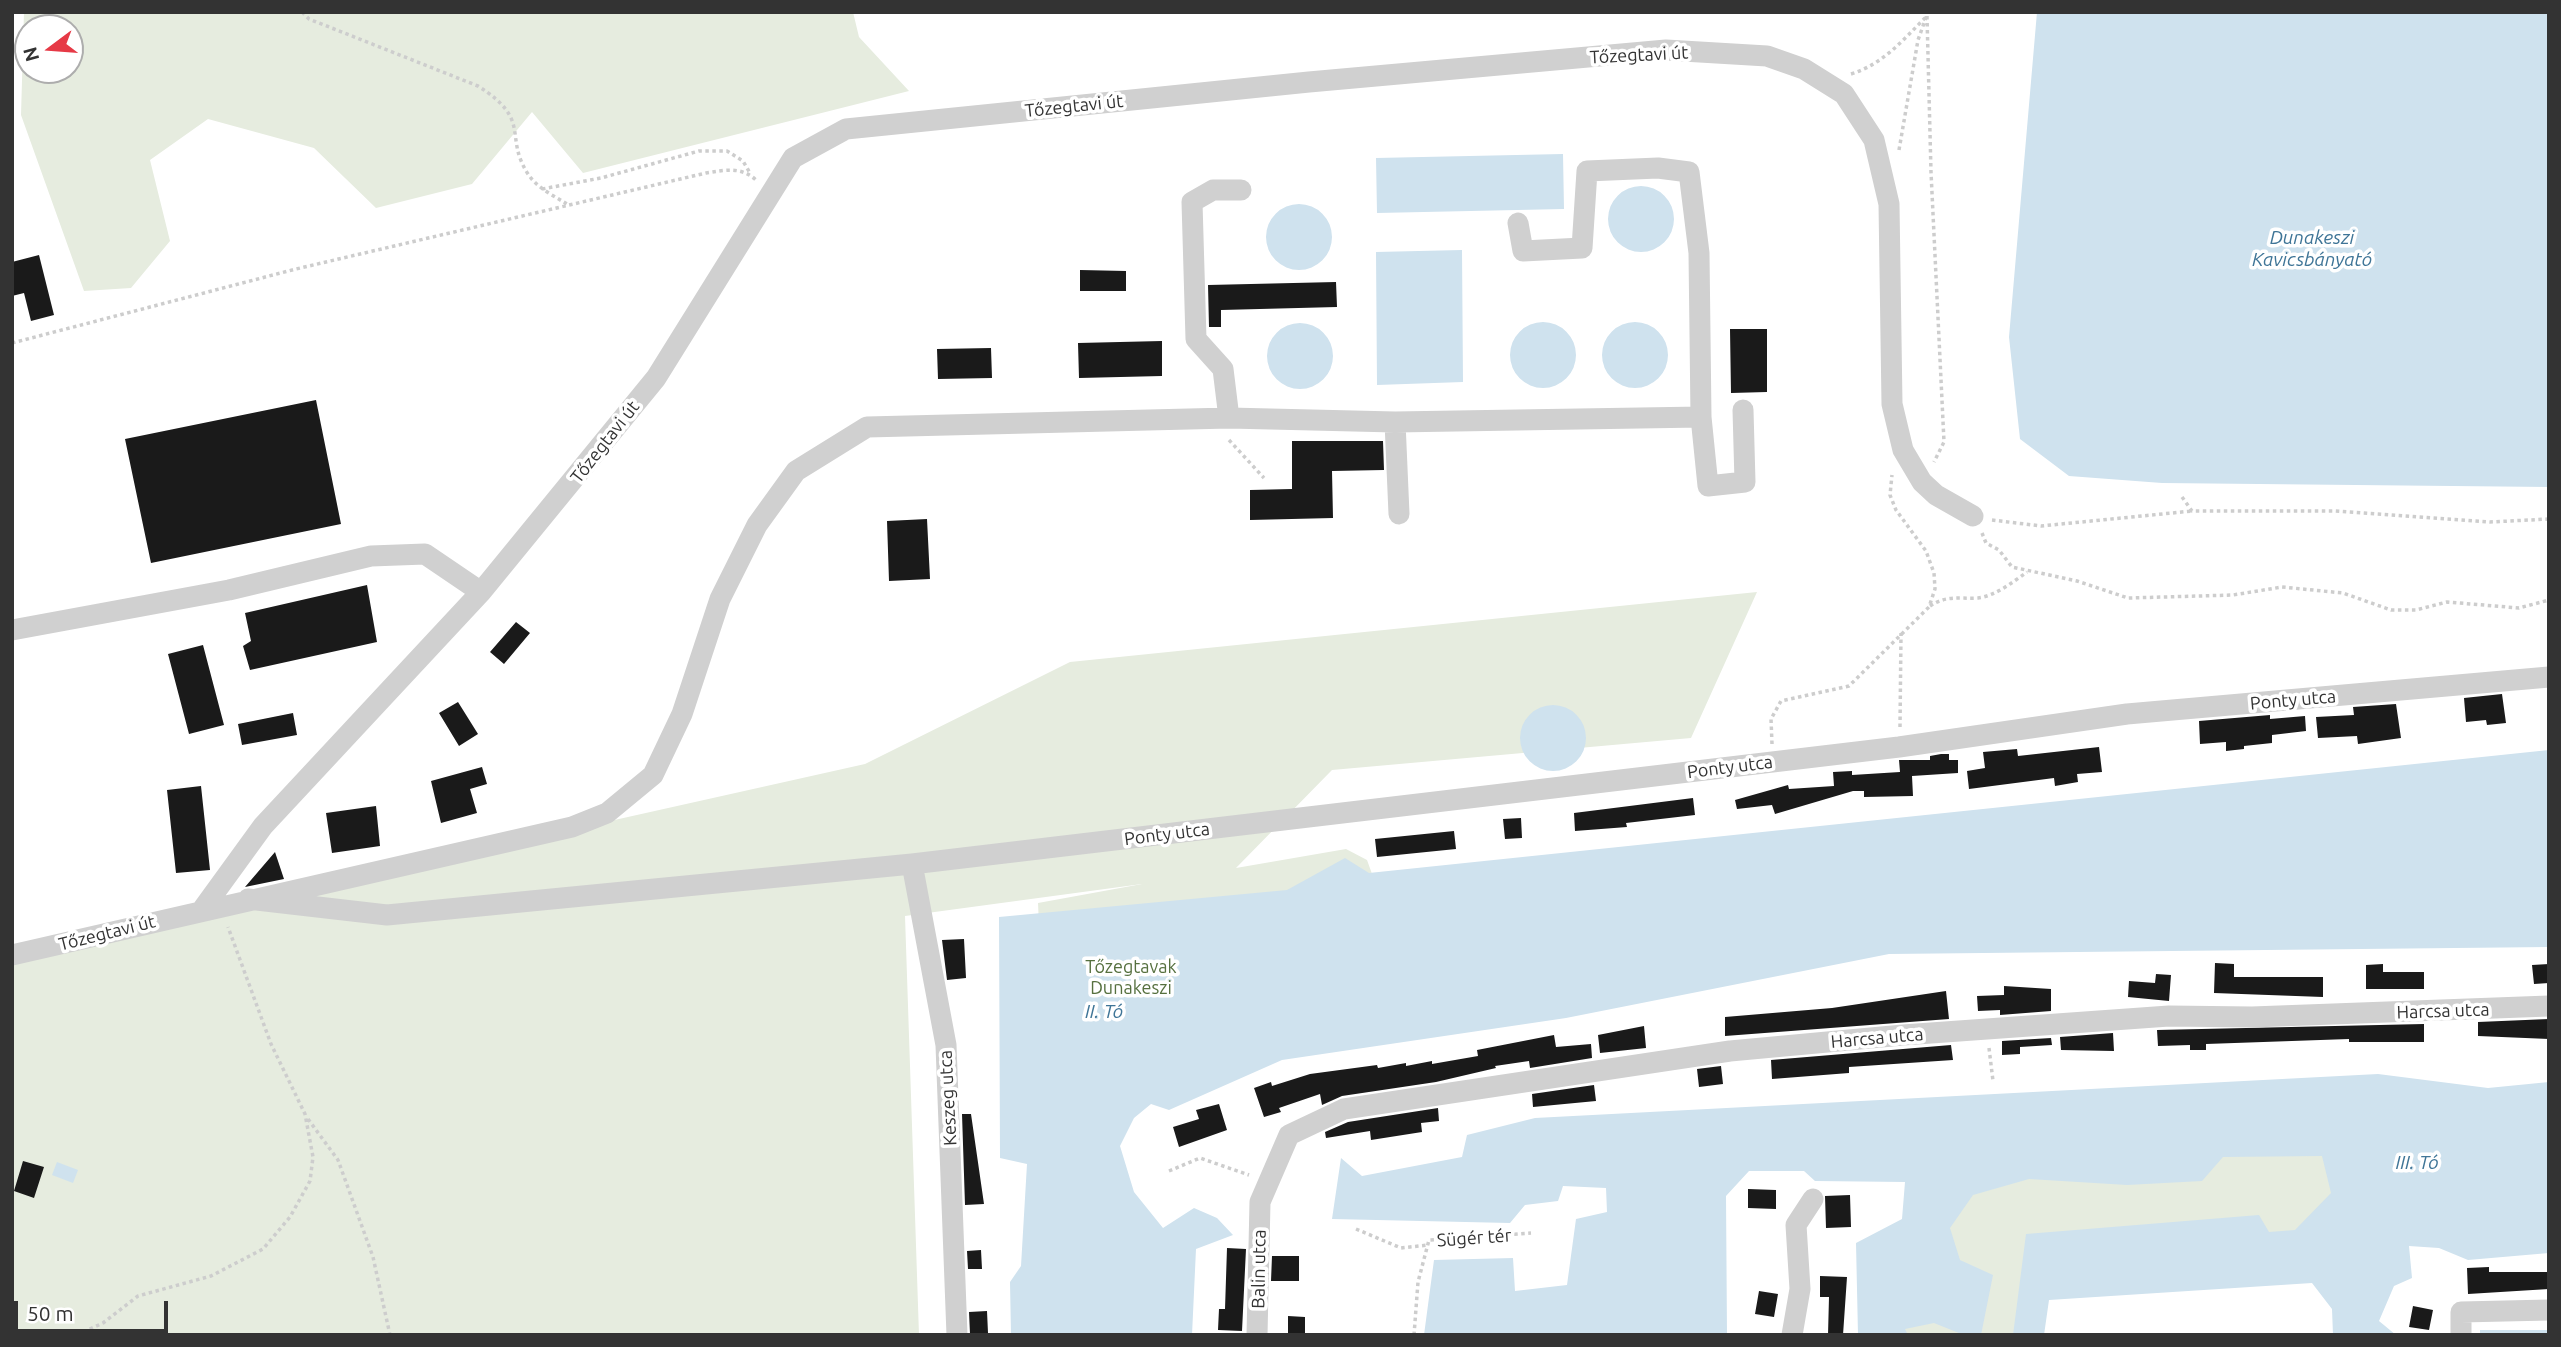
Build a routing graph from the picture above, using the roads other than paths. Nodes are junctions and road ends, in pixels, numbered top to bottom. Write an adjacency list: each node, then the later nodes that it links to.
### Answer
1 (1241, 190): 5 (street)
2 (1518, 223): 4 (street)
3 (1742, 410): 4 (street)
4 (1701, 417): 6 (street, Tőzegtavi út)
5 (1220, 419): 6 (street, Tőzegtavi út); 13 (street, Tőzegtavi út)
6 (1395, 422): 7 (street)
7 (1399, 514)
8 (1973, 516): 9 (street, Tőzegtavi út)
9 (481, 592): 10 (street); 14 (street, Tőzegtavi út)
10 (12, 630)
11 (2549, 677): 12 (street, Ponty utca)
12 (912, 864): 13 (street, Ponty utca); 20 (street, Keszeg utca)
13 (248, 899): 14 (street, Tőzegtavi út)
14 (212, 907): 15 (street, Tőzegtavi út)
15 (12, 956)
16 (2549, 1006): 18 (street, Harcsa utca)
17 (1813, 1199): 22 (street)
18 (1260, 1202): 21 (street, Balin utca)
19 (2549, 1310): 23 (street)
20 (957, 1335)
21 (1257, 1335)
22 (1792, 1335)
23 (2461, 1335)

